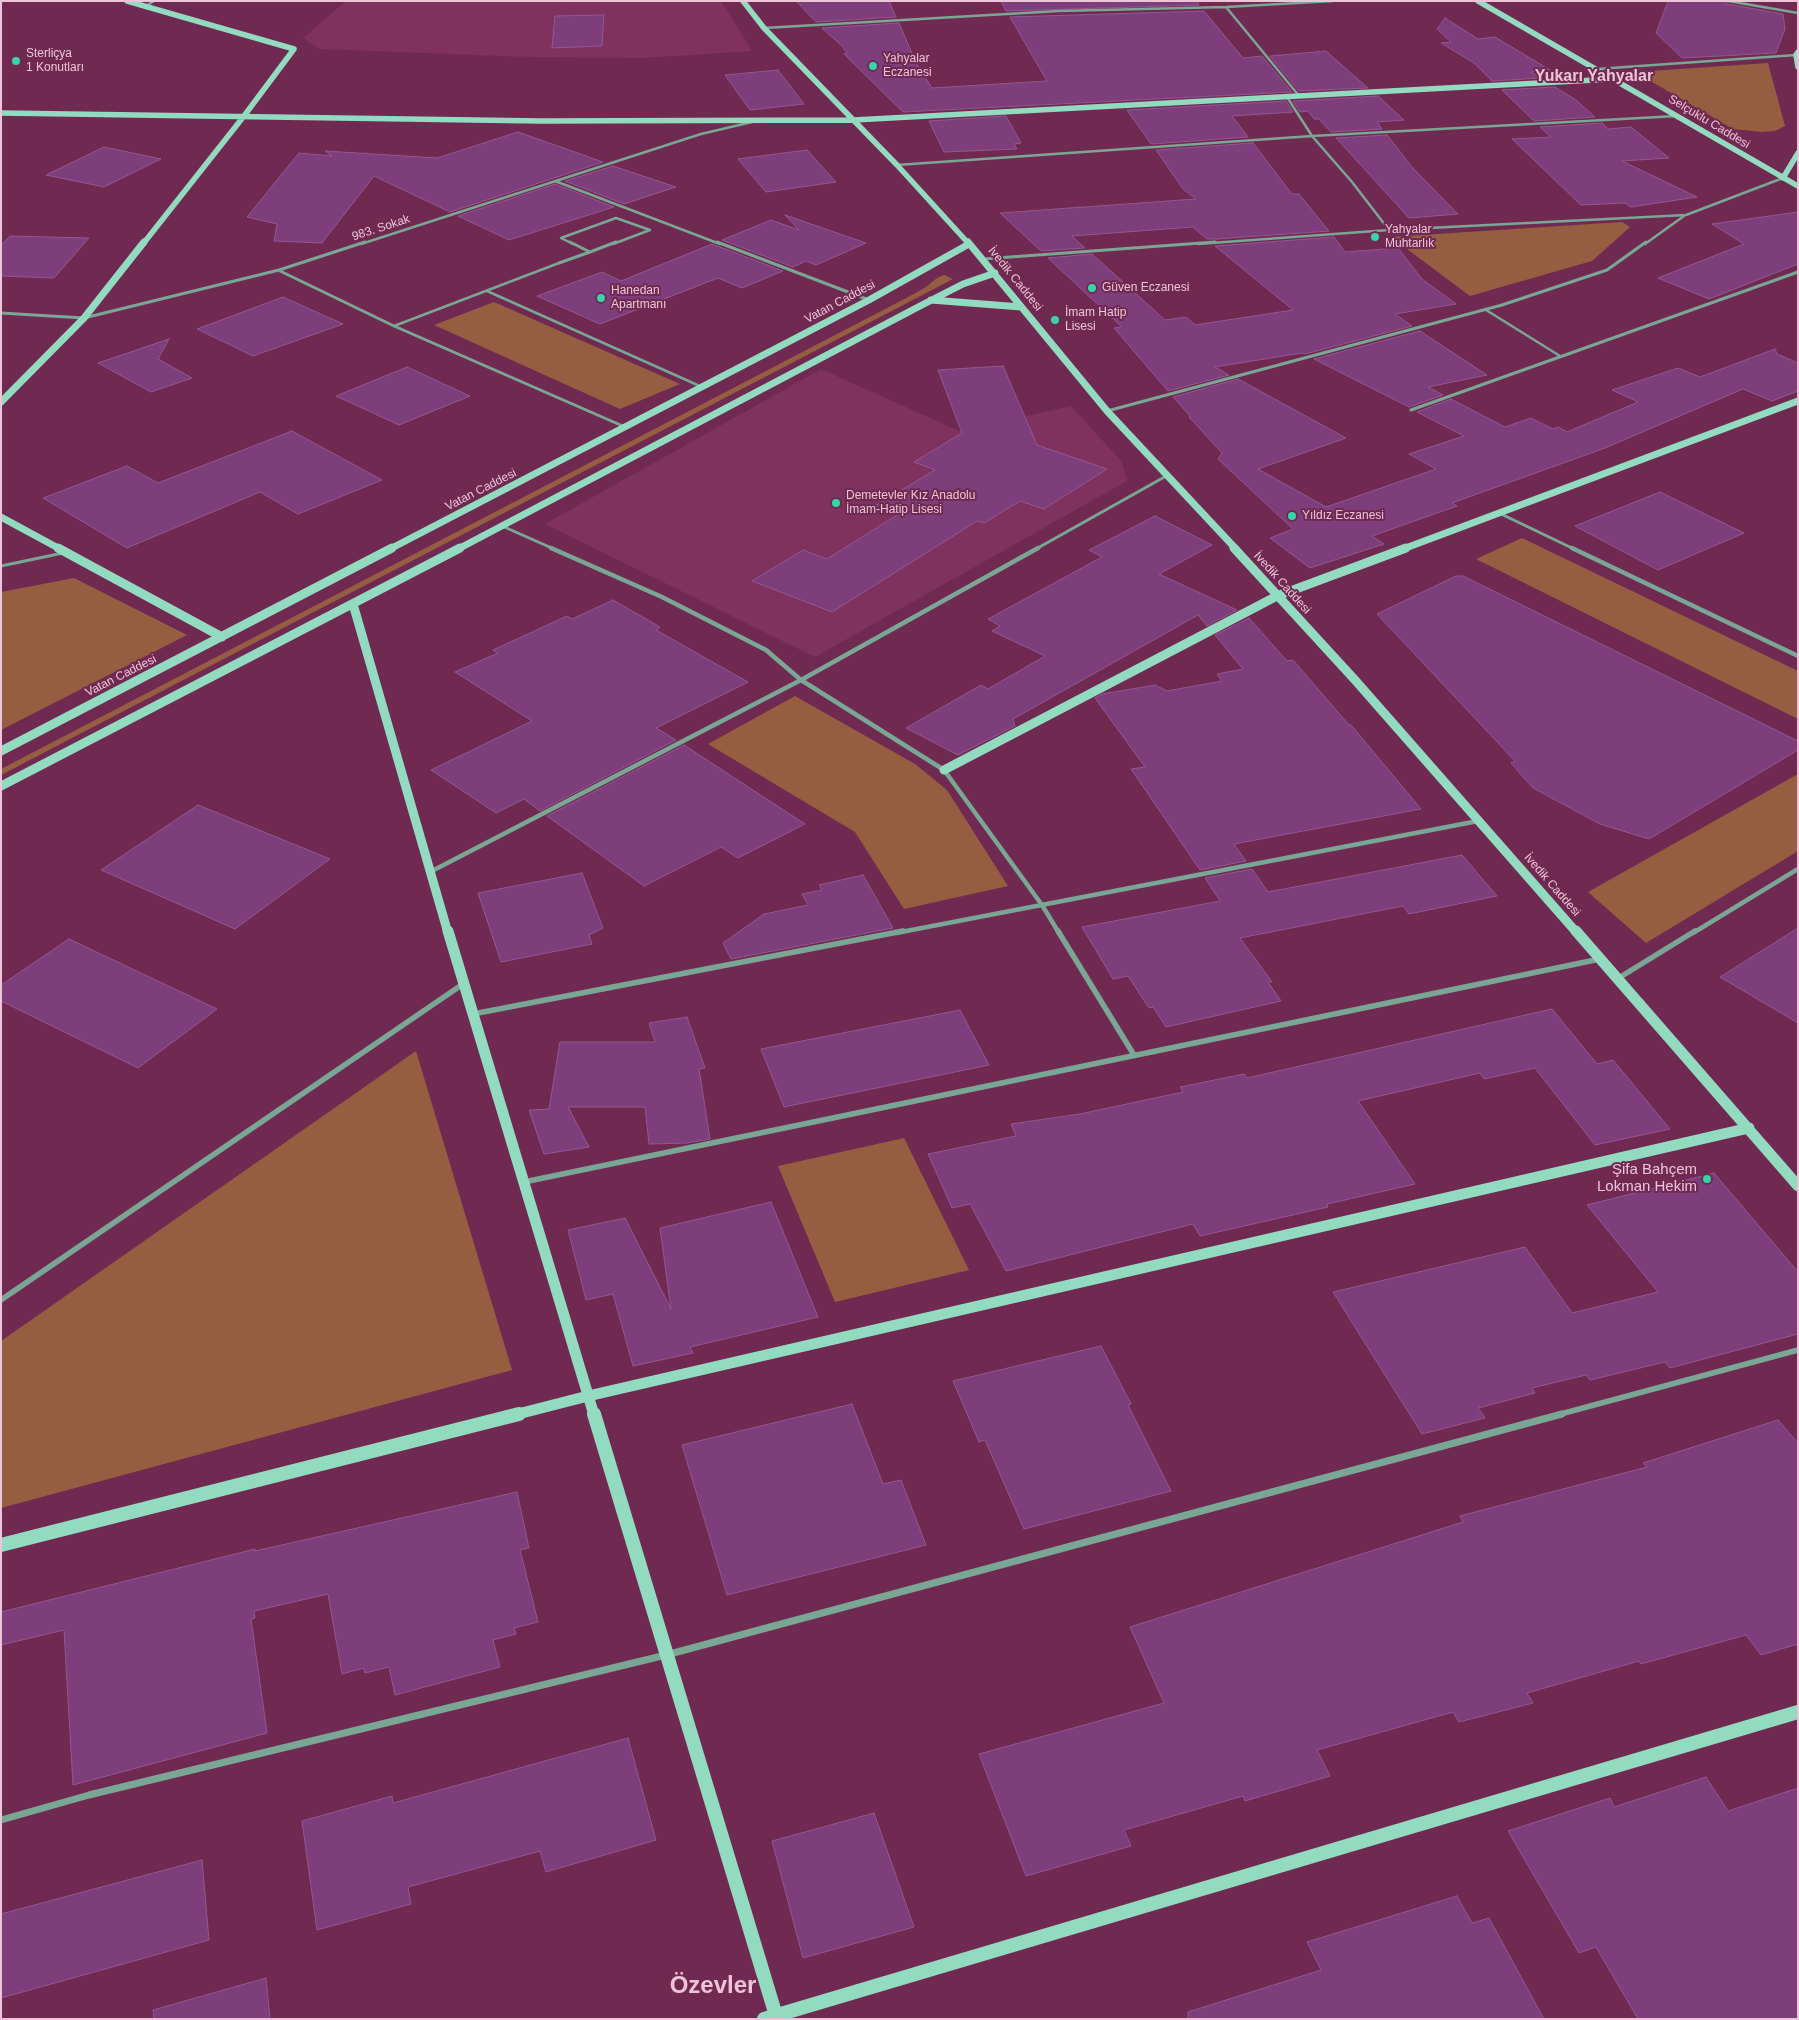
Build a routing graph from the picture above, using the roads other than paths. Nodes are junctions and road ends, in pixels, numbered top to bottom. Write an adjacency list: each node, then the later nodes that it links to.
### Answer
1 (127, 1): 9 (street)
2 (154, 1): 9 (street)
3 (743, 1): 12 (street, İvedik Caddesi)
4 (1264, 1): 8 (street)
5 (1333, 1): 8 (street)
6 (1478, 1): 15 (street, Selçuklu Caddesi)
7 (1728, 1): 11 (street)
8 (1267, 5): 10 (street)
9 (146, 6): 20 (street)
10 (1226, 7): 12 (street); 17 (street)
11 (1798, 13)
12 (764, 28): 23 (street, İvedik Caddesi)
13 (1797, 53): 14 (street); 15 (street)
14 (1798, 67)
15 (1596, 70): 16 (street, Selçuklu Caddesi)
16 (1613, 79): 17 (street); 21 (street, Selçuklu Caddesi)
17 (1300, 96): 18 (street)
18 (1287, 97): 23 (street); 24 (street)
19 (1, 113): 20 (street)
20 (244, 116): 22 (street); 45 (street)
21 (1678, 116): 24 (street); 27 (street, Selçuklu Caddesi)
22 (760, 120): 23 (street); 28 (street, 983. Sokak)
23 (854, 120): 26 (street, İvedik Caddesi)
24 (1312, 136): 26 (street); 31 (street)
25 (1798, 153): 27 (street)
26 (897, 165): 32 (street, İvedik Caddesi)
27 (1783, 178): 29 (street, Selçuklu Caddesi); 30 (street)
28 (555, 181): 36 (street, 983. Sokak); 40 (street)
29 (1798, 186)
30 (1686, 215): 31 (street); 43 (street)
31 (1389, 230): 34 (street)
32 (969, 244): 34 (street, İvedik Caddesi); 40 (street, Vatan Caddesi)
33 (590, 252): 33 (street); 35 (street)
34 (983, 258): 38 (street, İvedik Caddesi)
35 (559, 263): 39 (lane)
36 (280, 270): 45 (street, 983. Sokak); 46 (street)
37 (1798, 272): 47 (street)
38 (995, 273): 41 (street); 42 (street, İvedik Caddesi)
39 (487, 292): 46 (lane); 48 (lane)
40 (869, 300): 48 (street, Vatan Caddesi)
41 (930, 300): 42 (street); 57 (street)
42 (1021, 307): 52 (street, İvedik Caddesi)
43 (1486, 310): 47 (lane); 52 (street)
44 (1, 313): 45 (street, 983. Sokak)
45 (84, 318): 49 (street)
46 (394, 326): 53 (street)
47 (1560, 356): 51 (street)
48 (703, 387): 53 (street, Vatan Caddesi)
49 (2, 401)
50 (1798, 401): 55 (street)
51 (1411, 410)
52 (1107, 411): 54 (street, İvedik Caddesi)
53 (625, 427): 62 (street, Vatan Caddesi)
54 (1168, 475): 60 (street, İvedik Caddesi); 64 (street)
55 (1499, 513): 60 (street); 63 (street)
56 (1, 516): 58 (street)
57 (502, 526): 61 (street); 64 (street)
58 (66, 552): 59 (lane); 62 (street)
59 (1, 566)
60 (1277, 596): 66 (street); 68 (street, İvedik Caddesi)
61 (353, 604): 67 (street); 70 (street)
62 (222, 637): 65 (street, Vatan Caddesi)
63 (1798, 656)
64 (801, 680): 66 (street); 70 (street)
65 (1, 751)
66 (944, 770): 71 (street)
67 (1, 786)
68 (1478, 821): 71 (street); 72 (street, İvedik Caddesi)
69 (1798, 869): 73 (street)
70 (430, 872): 74 (street)
71 (1042, 905): 75 (street); 76 (street)
72 (1600, 959): 73 (street, İvedik Caddesi); 76 (street)
73 (1617, 979): 77 (street, İvedik Caddesi)
74 (464, 983): 75 (street); 80 (street)
75 (473, 1014): 78 (street)
76 (1134, 1055): 78 (street)
77 (1749, 1128): 79 (street, İvedik Caddesi); 82 (street)
78 (524, 1182): 82 (street)
79 (1798, 1186)
80 (1, 1300)
81 (1798, 1350): 84 (street)
82 (588, 1396): 83 (street); 84 (street)
83 (1, 1545)
84 (666, 1655): 86 (street); 87 (street)
85 (1798, 1712): 87 (street)
86 (1, 1820)
87 (772, 2018)

